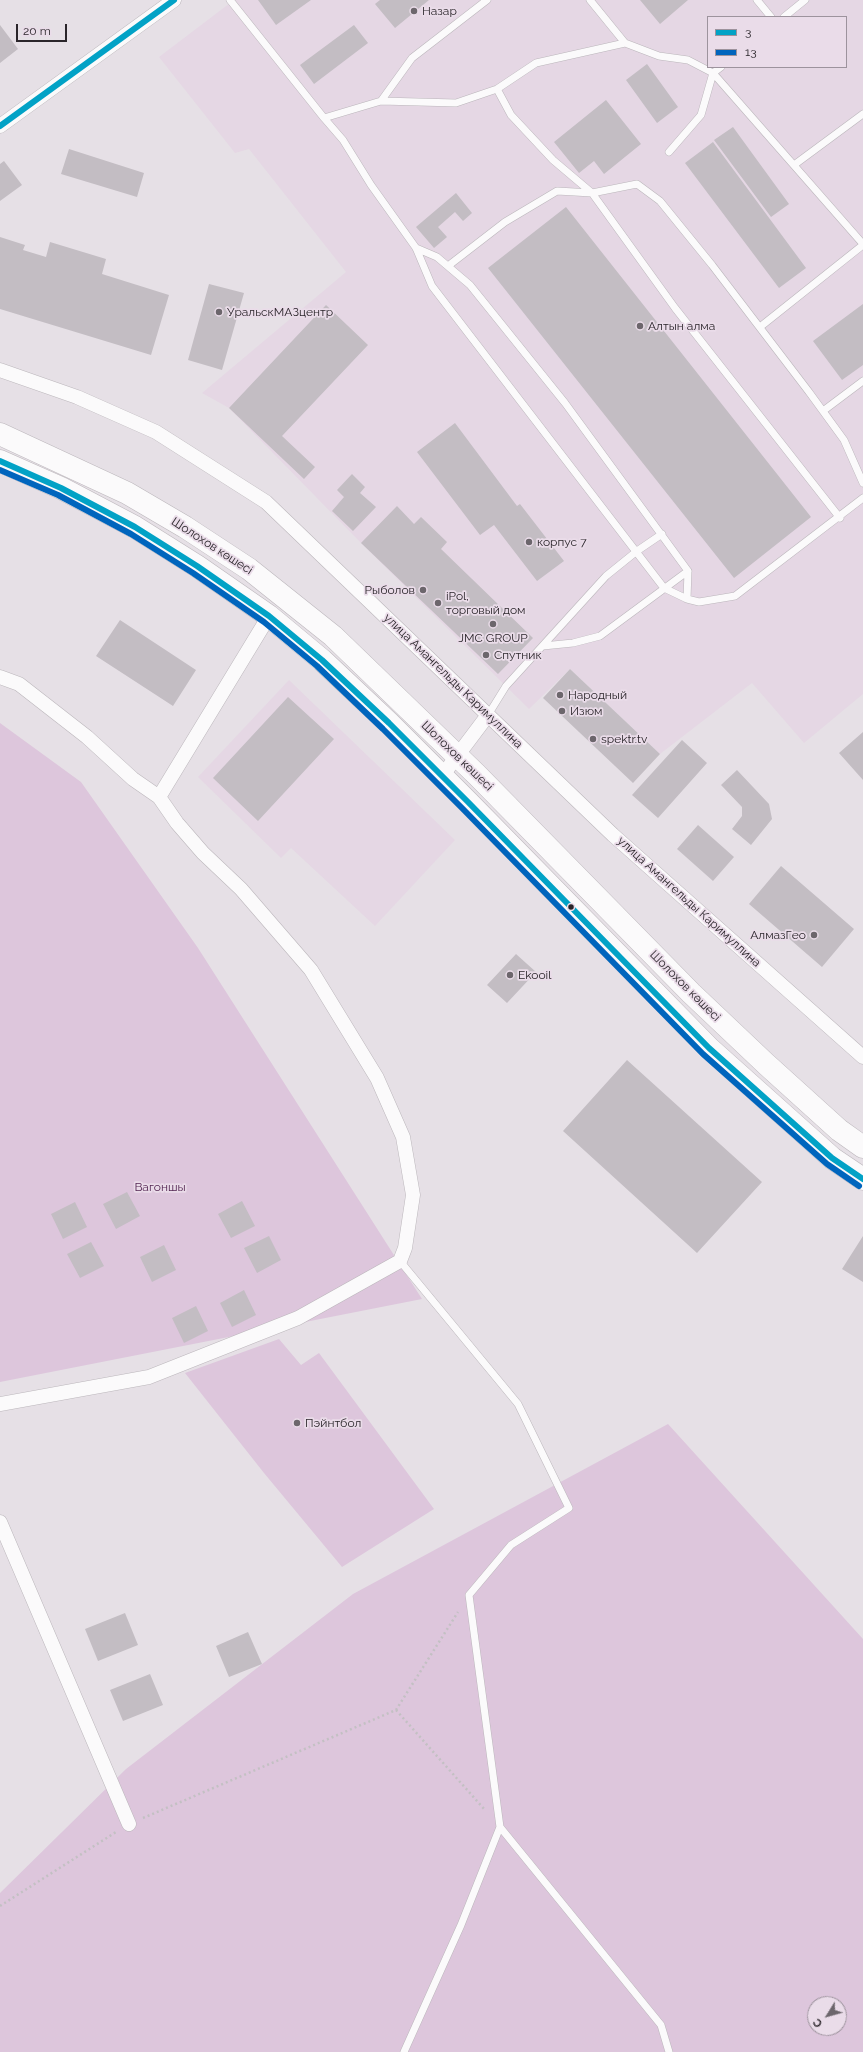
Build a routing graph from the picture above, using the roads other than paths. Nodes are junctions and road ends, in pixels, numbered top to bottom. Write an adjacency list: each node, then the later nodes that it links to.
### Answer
1 (174, 0): 16 (street)
2 (230, 0): 15 (lane)
3 (487, 0): 13 (lane)
4 (590, 0): 9 (lane)
5 (757, 0): 7 (lane)
6 (805, 0): 8 (lane)
7 (770, 16)
8 (785, 16)
9 (625, 43): 11 (lane); 12 (lane)
10 (720, 68): 11 (lane)
11 (713, 73): 17 (lane); 18 (lane)
12 (497, 89): 13 (lane); 19 (lane)
13 (381, 101): 15 (lane)
14 (863, 114): 18 (lane)
15 (324, 118): 21 (lane)
16 (0, 126)
17 (669, 152)
18 (794, 165): 20 (lane)
19 (592, 193): 22 (lane); 23 (lane); 31 (lane)
20 (863, 244): 23 (lane)
21 (416, 248): 22 (lane); 33 (lane)
22 (448, 266): 32 (lane)
23 (760, 327): 26 (lane)
24 (0, 370): 40 (street, улица Амангельды Каримуллина)
25 (863, 381): 26 (lane)
26 (823, 411): 29 (lane)
27 (0, 434): 41 (highway, Шолохов көшесі)
28 (0, 461): 37 (highway, Шолохов көшесі)
29 (863, 483)
30 (863, 498): 31 (lane)
31 (840, 518): 36 (lane)
32 (662, 534): 33 (lane); 34 (lane)
33 (637, 551): 35 (lane); 38 (lane)
34 (688, 571): 35 (lane); 36 (lane)
35 (664, 588): 36 (lane); 38 (lane)
36 (687, 599)
37 (269, 616): 42 (highway, Шолохов көшесі); 43 (street)
38 (543, 646): 40 (lane)
39 (0, 677): 43 (street)
40 (488, 715): 41 (street); 44 (street, улица Амангельды Каримуллина)
41 (457, 755): 42 (street); 45 (highway, Шолохов көшесі)
42 (442, 776): 46 (highway, Шолохов көшесі)
43 (159, 797): 47 (street)
44 (863, 1057)
45 (863, 1147)
46 (863, 1179)
47 (400, 1261): 48 (street); 51 (lane)
48 (0, 1404)
49 (0, 1522): 50 (street)
50 (129, 1824)
51 (500, 1827): 52 (lane); 53 (lane)
52 (404, 2052)
53 (669, 2052)

